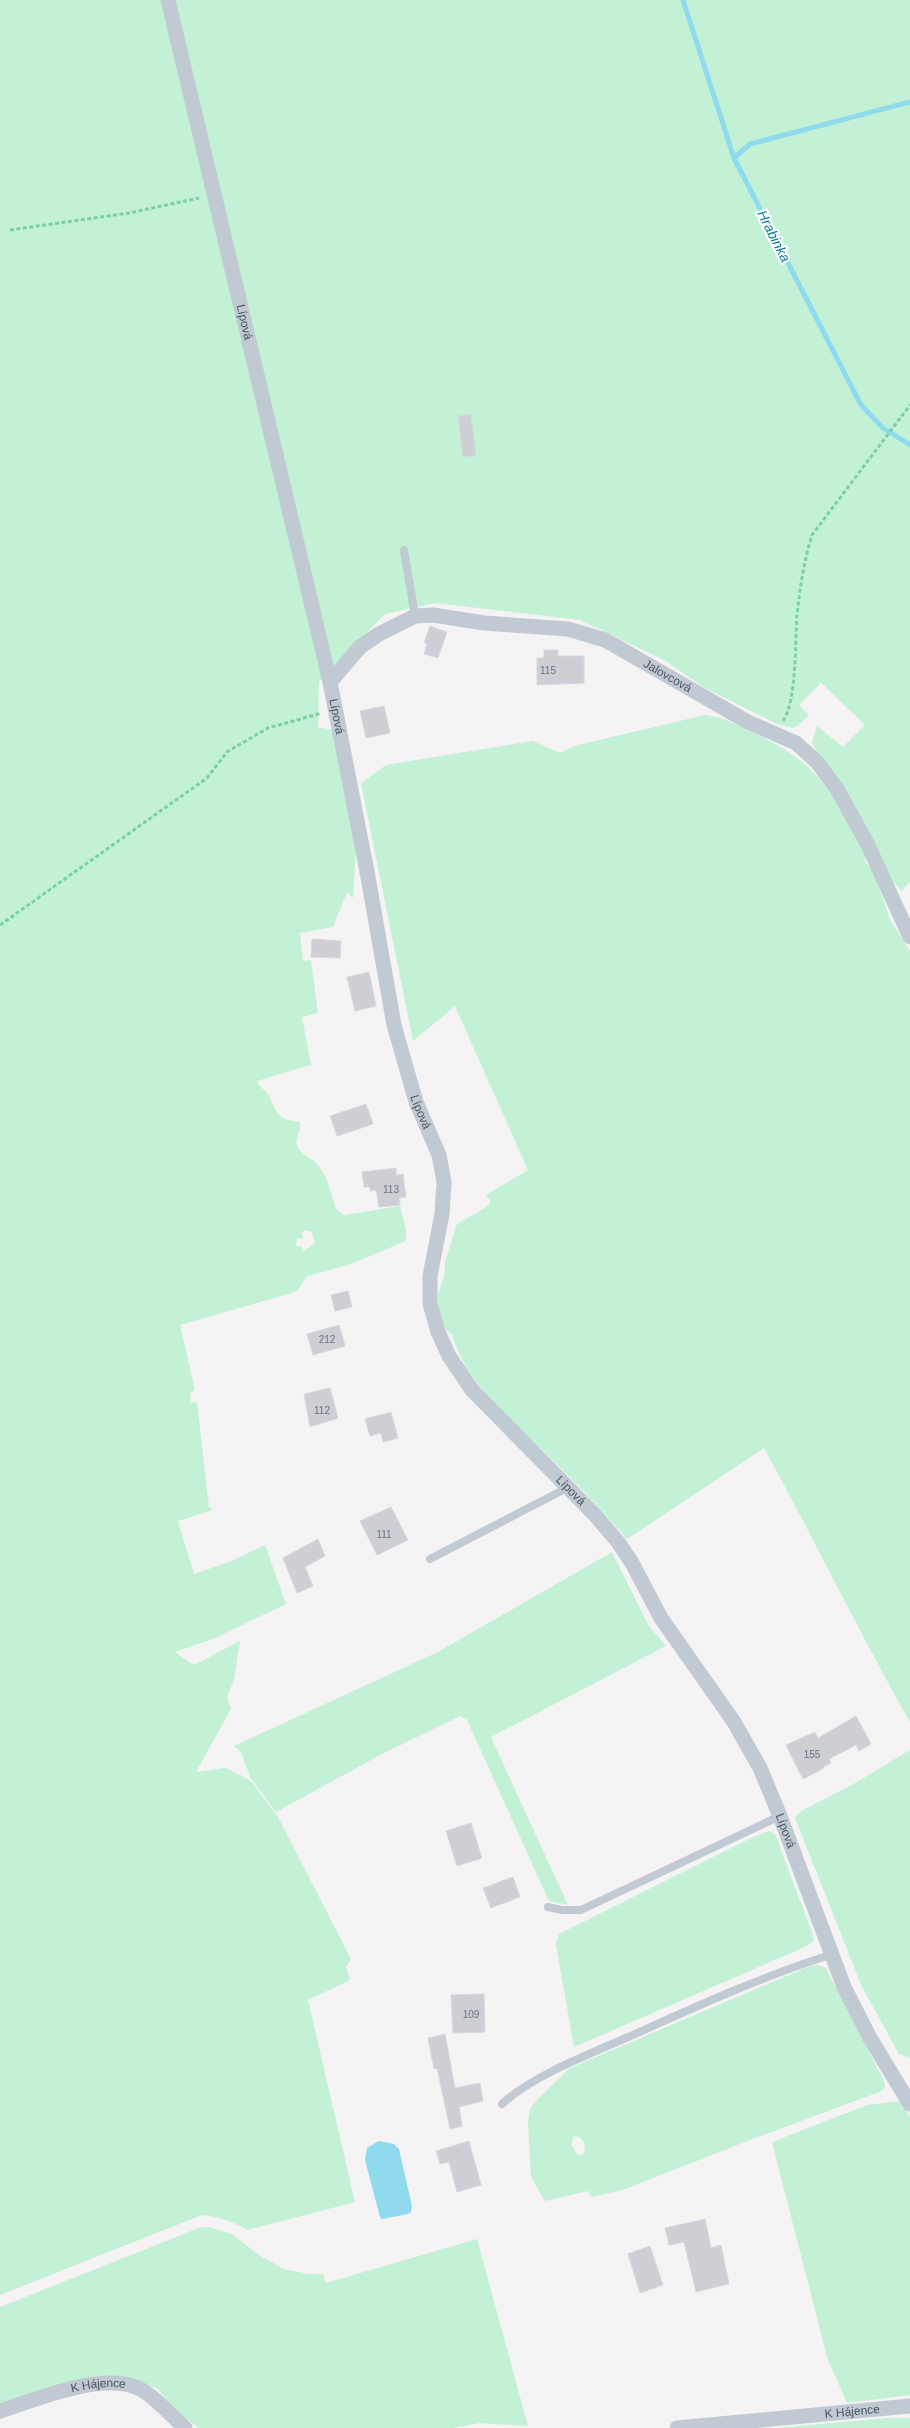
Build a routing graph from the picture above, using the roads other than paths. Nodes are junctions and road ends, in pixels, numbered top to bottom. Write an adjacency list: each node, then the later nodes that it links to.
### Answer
1 (168, 0): 4 (street, Lípová)
2 (404, 550): 3 (lane)
3 (415, 616): 4 (street, Jalovcová); 5 (street, Jalovcová)
4 (330, 682): 6 (street, Lípová)
5 (910, 937)
6 (567, 1488): 7 (lane); 8 (street, Lípová)
7 (430, 1559)
8 (780, 1816): 9 (lane); 10 (street, Lípová)
9 (548, 1907)
10 (830, 1955): 11 (lane); 12 (street, Lípová)
11 (502, 2104)
12 (910, 2104)
13 (910, 2406): 15 (street, K Hájence)
14 (0, 2411): 16 (street, K Hájence)
15 (694, 2427): 17 (street, K Hájence)
16 (185, 2428)
17 (677, 2428)

